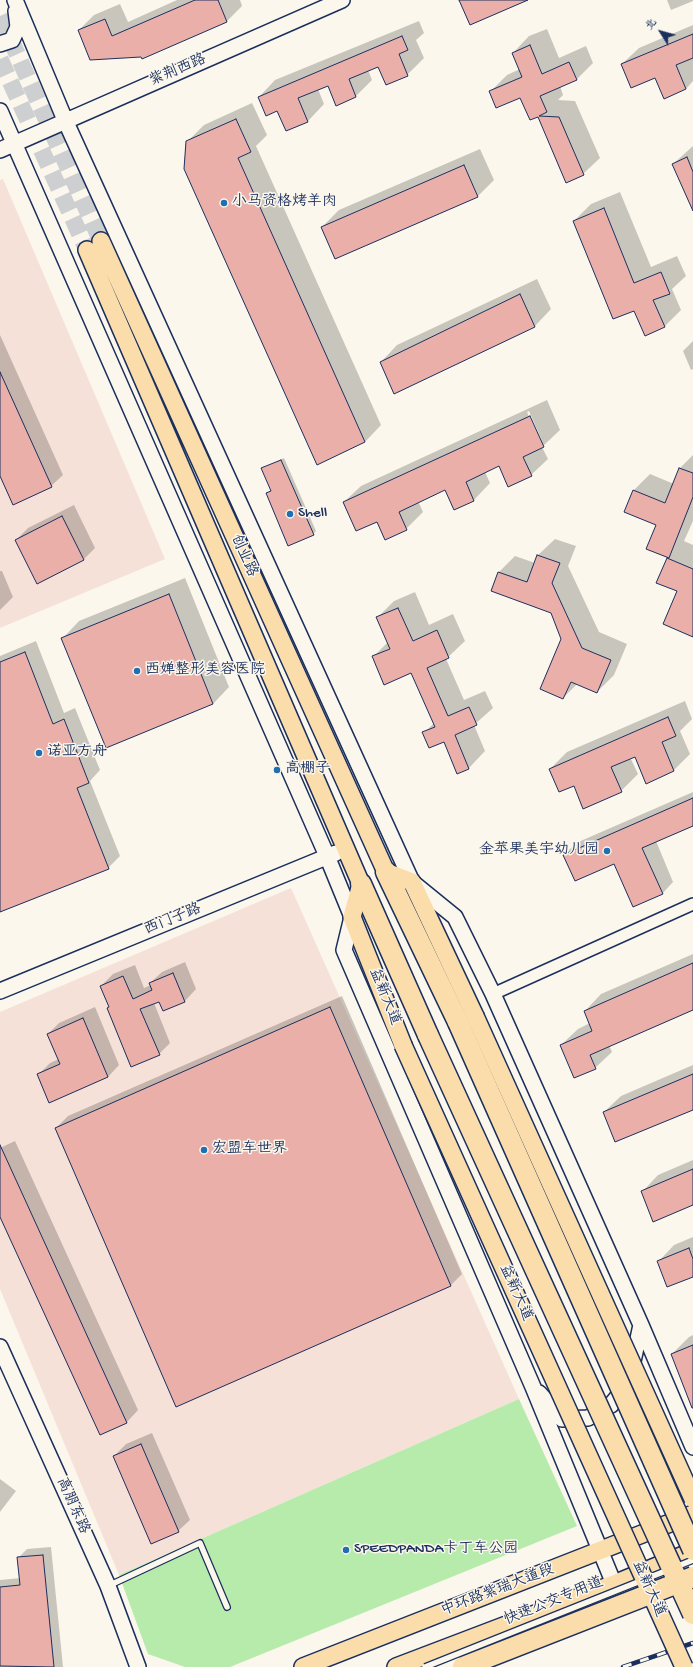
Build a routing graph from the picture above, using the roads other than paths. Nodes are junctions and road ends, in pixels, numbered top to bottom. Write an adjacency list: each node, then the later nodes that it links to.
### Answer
1 (15, 0): 3 (street); 5 (street)
2 (342, 0): 5 (street, 紫荆西路)
3 (0, 44)
4 (0, 111): 6 (street)
5 (65, 120): 6 (street, 紫荆西路); 13 (street)
6 (14, 144): 7 (street, 紫荆西路); 11 (street)
7 (0, 150)
8 (101, 240): 12 (main road, 创业路)
9 (87, 250): 10 (main road, 创业路)
10 (346, 850): 11 (street, 西门子路); 14 (main road, 创业路)
11 (327, 856): 16 (street); 17 (street, 西门子路)
12 (386, 872): 13 (main road); 19 (highway)
13 (412, 882): 18 (street); 19 (main road)
14 (361, 884): 16 (main road); 33 (highway, bridge)
15 (693, 904): 18 (street)
16 (352, 917): 22 (street); 39 (main road, 益新大道, bridge)
17 (0, 991)
18 (493, 994): 20 (street)
19 (466, 1019): 24 (main road, bridge); 26 (highway, bridge)
20 (641, 1325): 22 (street); 23 (street)
21 (0, 1347): 31 (street, 高朋东路)
22 (533, 1387): 27 (street)
23 (693, 1447)
24 (693, 1499)
25 (693, 1514): 27 (main road, 中环路紫瑞大道段)
26 (693, 1550): 30 (main road)
27 (601, 1551): 30 (street); 35 (main road, 中环路紫瑞大道段)
28 (693, 1560): 37 (lane, 快速公交专用道, bridge)
29 (693, 1577): 38 (highway, bridge)
30 (614, 1584): 36 (main road)
31 (108, 1586): 32 (lane); 34 (street, 高朋东路)
32 (227, 1607)
33 (693, 1614)
34 (138, 1667)
35 (303, 1667)
36 (396, 1667)
37 (425, 1667)
38 (463, 1667)
39 (684, 1667)

